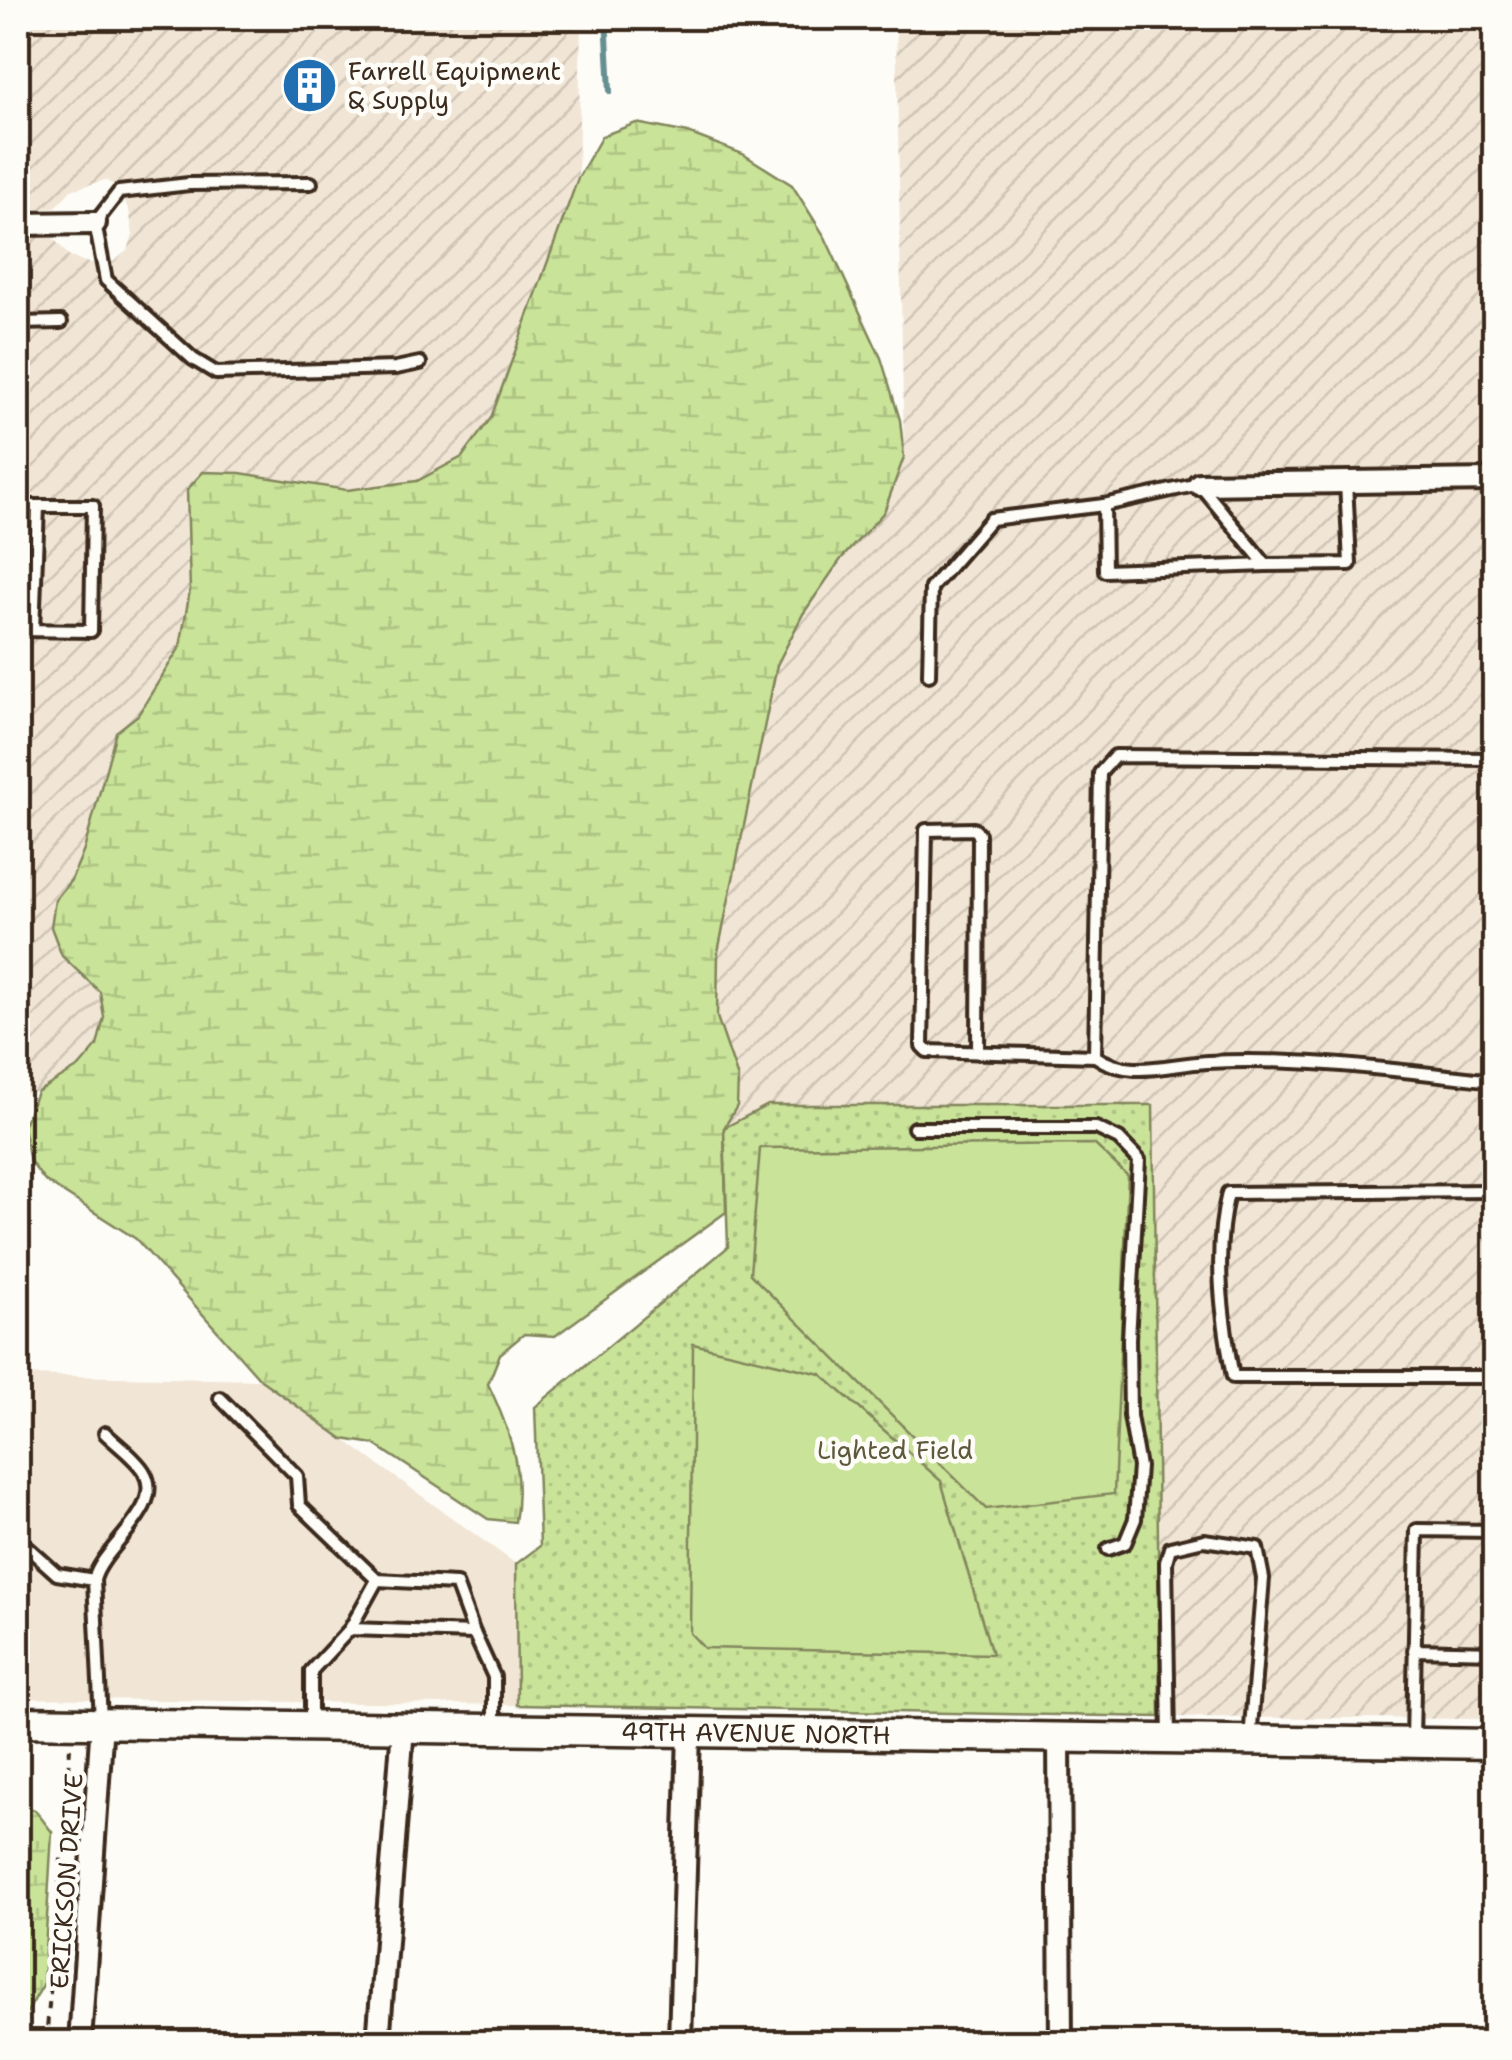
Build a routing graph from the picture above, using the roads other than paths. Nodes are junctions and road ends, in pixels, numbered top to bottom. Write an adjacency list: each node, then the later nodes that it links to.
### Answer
1 (310, 183): 2 (lane)
2 (95, 223): 3 (street); 5 (lane)
3 (19, 224): 4 (lane)
4 (61, 322)
5 (420, 363)
6 (1494, 480): 7 (street)
7 (1346, 482): 8 (street); 12 (lane)
8 (1199, 484): 9 (lane); 12 (lane)
9 (1104, 505): 12 (lane); 15 (lane)
10 (18, 506): 11 (lane)
11 (38, 506): 14 (lane); 14 (lane)
12 (1266, 565)
13 (18, 630): 14 (lane)
14 (33, 630)
15 (929, 675)
16 (1494, 759): 18 (lane)
17 (978, 1053): 17 (lane); 18 (lane)
18 (1095, 1056): 19 (lane)
19 (1494, 1080)
20 (914, 1128): 27 (lane)
21 (1494, 1192): 22 (lane)
22 (1494, 1378)
23 (220, 1398): 29 (lane)
24 (105, 1433): 28 (lane)
25 (1494, 1531): 32 (lane)
26 (18, 1540): 28 (lane)
27 (1108, 1548)
28 (94, 1580): 35 (lane)
29 (377, 1580): 30 (lane); 31 (lane)
30 (350, 1629): 31 (lane); 36 (lane)
31 (474, 1633): 38 (lane)
32 (1414, 1650): 33 (lane); 43 (lane)
33 (1494, 1652)
34 (18, 1722): 35 (street, 49TH AVENUE NORTH)
35 (102, 1722): 36 (street, 49TH AVENUE NORTH); 45 (street, ERICKSON DRIVE)
36 (311, 1726): 37 (street, 49TH AVENUE NORTH)
37 (403, 1728): 38 (street, 49TH AVENUE NORTH); 46 (street)
38 (494, 1729): 39 (street, 49TH AVENUE NORTH)
39 (689, 1732): 40 (street, 49TH AVENUE NORTH); 47 (street)
40 (1058, 1737): 41 (street, 49TH AVENUE NORTH); 48 (street)
41 (1170, 1739): 42 (street, 49TH AVENUE NORTH); 42 (lane)
42 (1250, 1741): 43 (street, 49TH AVENUE NORTH)
43 (1413, 1742): 44 (street, 49TH AVENUE NORTH)
44 (1494, 1744)
45 (80, 2042)
46 (378, 2042)
47 (680, 2042)
48 (1061, 2042)

